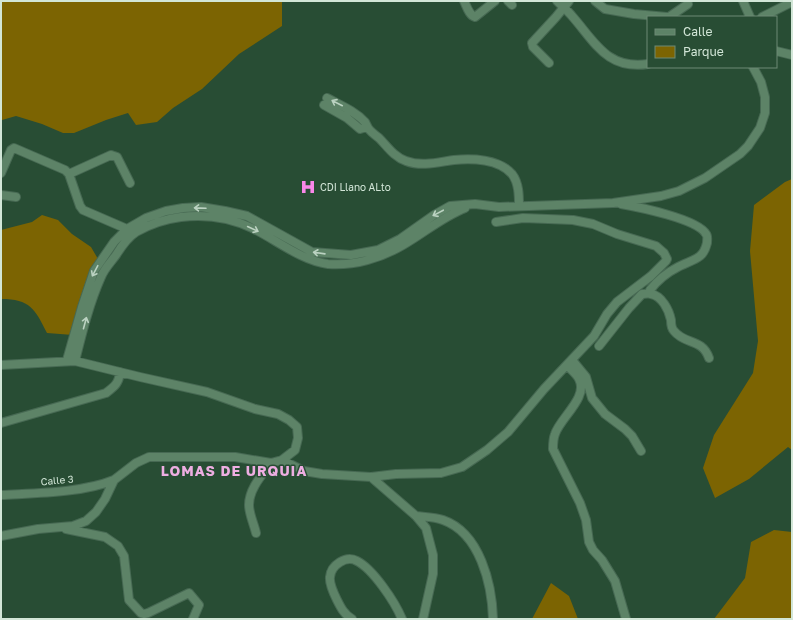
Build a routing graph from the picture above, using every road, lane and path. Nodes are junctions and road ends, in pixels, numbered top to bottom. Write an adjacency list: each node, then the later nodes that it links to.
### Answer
1 (464, 1): 2 (street)
2 (495, 1)
3 (557, 1): 7 (street)
4 (595, 1): 9 (street)
5 (743, 1): 11 (street)
6 (792, 2): 12 (street)
7 (566, 4): 15 (street); 16 (street)
8 (688, 4): 10 (street)
9 (657, 16)
10 (670, 16)
11 (750, 16)
12 (764, 16)
13 (777, 51): 14 (street)
14 (792, 55)
15 (549, 63)
16 (647, 64)
17 (754, 68): 24 (street)
18 (326, 101): 25 (street)
19 (1, 173): 20 (street)
20 (69, 174): 21 (street); 28 (street)
21 (130, 184)
22 (1, 195): 23 (street)
23 (16, 197)
24 (613, 203): 25 (street); 29 (street)
25 (519, 206): 26 (street)
26 (167, 215): 28 (street); 32 (street, one-way to 26)
27 (496, 222): 33 (street)
28 (127, 230): 32 (street, one-way to 32)
29 (651, 294): 30 (street); 31 (street)
30 (599, 346)
31 (709, 358)
32 (71, 361): 34 (street); 35 (street)
33 (569, 363): 37 (street); 40 (street); 52 (street)
34 (1, 365)
35 (120, 372): 36 (street); 38 (street)
36 (1, 423)
37 (641, 451)
38 (282, 460): 39 (street); 40 (street)
39 (271, 463): 41 (street); 45 (street)
40 (371, 477): 43 (street)
41 (112, 483): 42 (street, Calle 3); 44 (street)
42 (1, 494)
43 (416, 516): 50 (street); 51 (street)
44 (56, 528): 46 (street); 47 (street)
45 (256, 533)
46 (1, 536)
47 (193, 619)
48 (352, 619): 49 (street)
49 (402, 619)
50 (423, 619)
51 (493, 619)
52 (626, 619)

